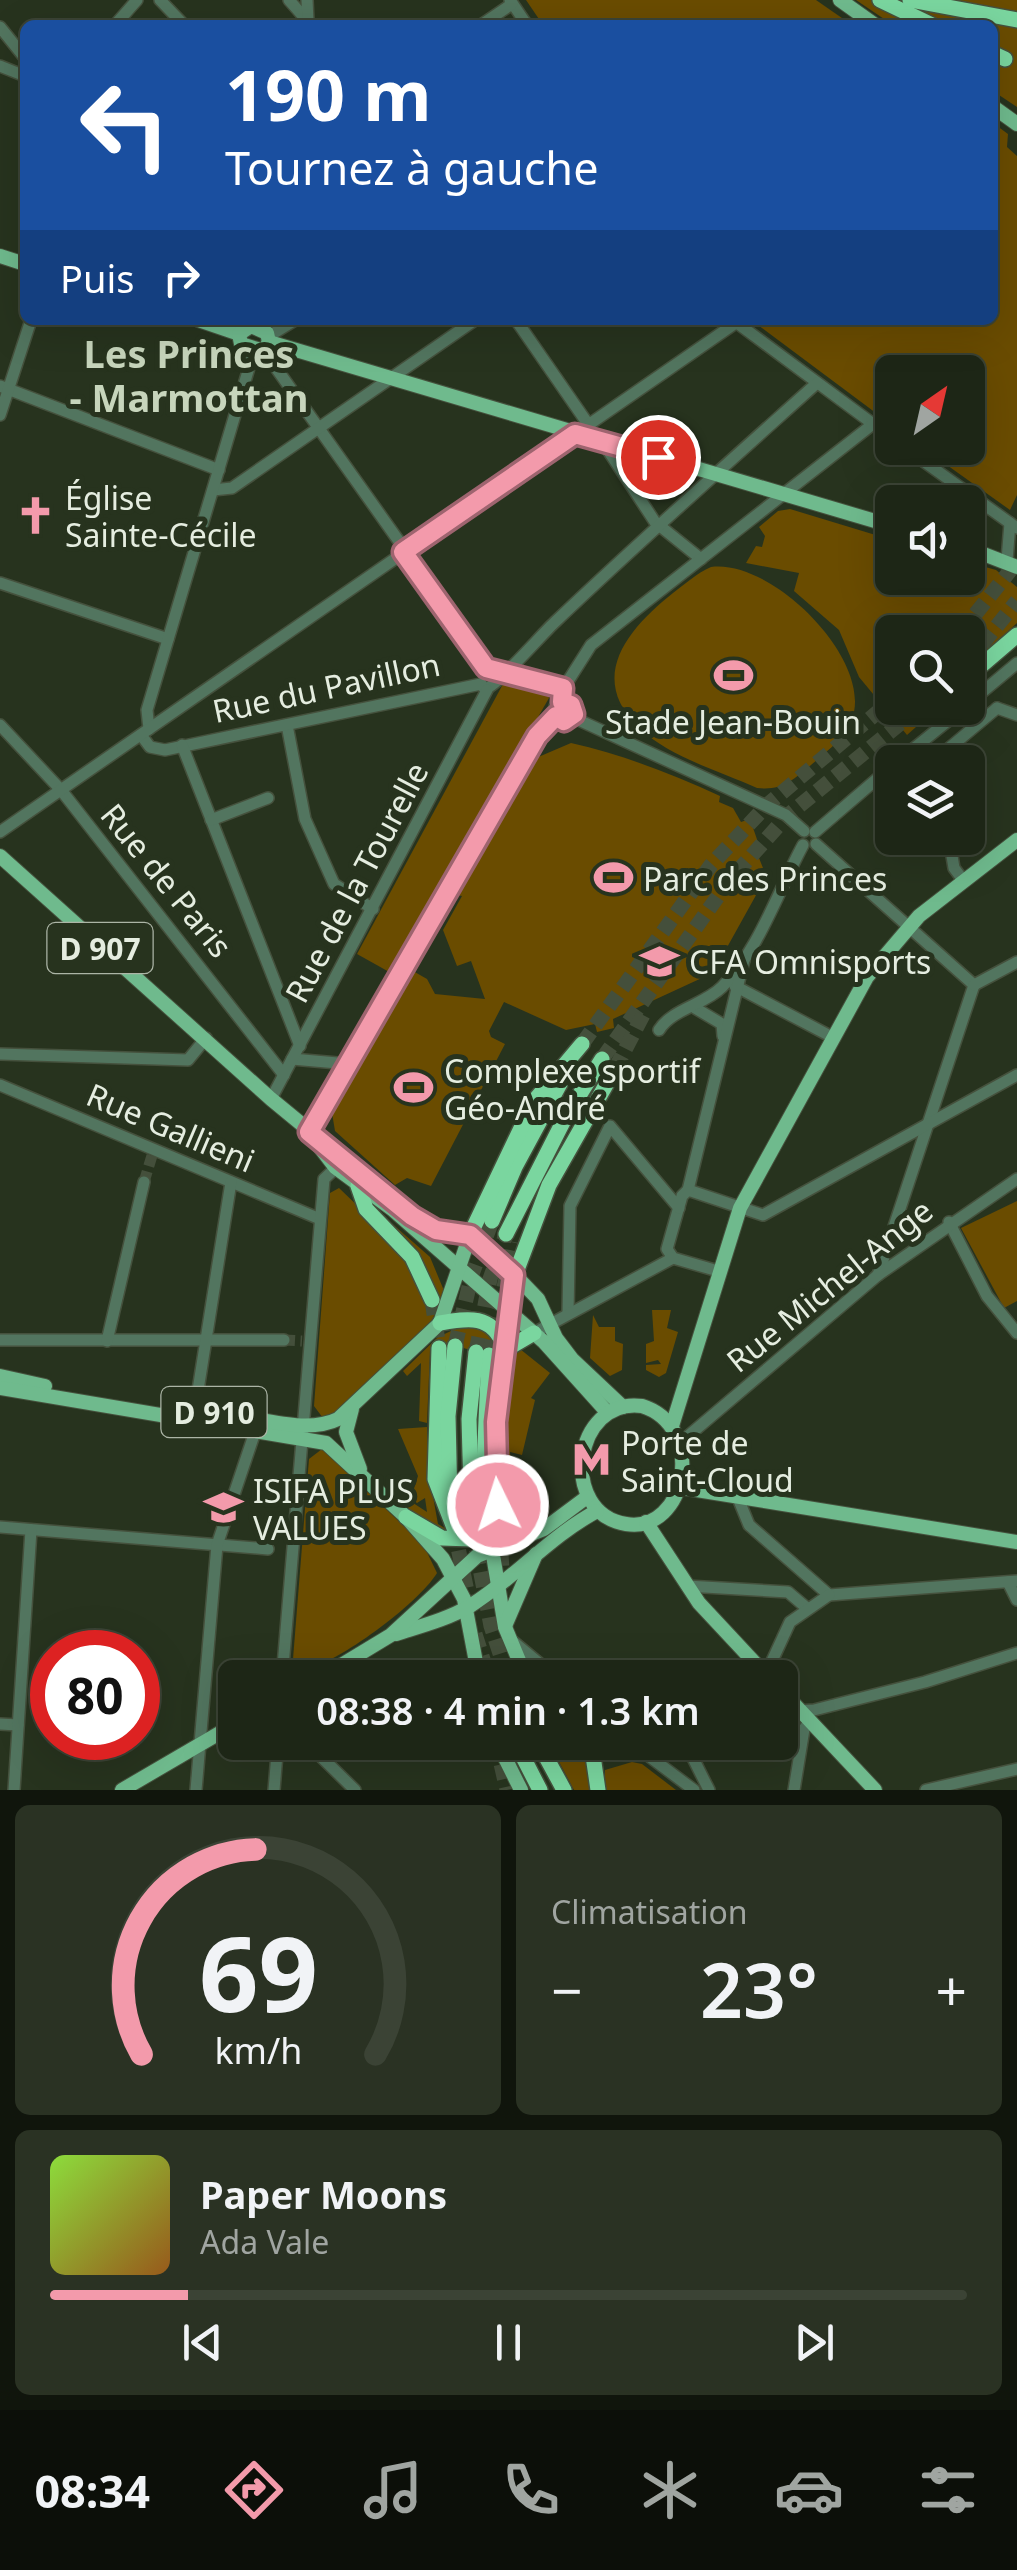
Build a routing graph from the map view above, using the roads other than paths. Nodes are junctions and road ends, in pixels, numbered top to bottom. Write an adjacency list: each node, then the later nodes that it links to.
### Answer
1 (137, 0): 8 (street)
2 (160, 0): 9 (street)
3 (289, 0): 10 (street)
4 (840, 0): 12 (main road)
5 (880, 0): 13 (highway)
6 (910, 0): 14 (highway)
7 (511, 2): 11 (street)
8 (120, 20)
9 (179, 20)
10 (306, 20)
11 (488, 20)
12 (869, 20)
13 (922, 20)
14 (1017, 20)
15 (0, 27): 16 (street)
16 (20, 52)
17 (0, 66): 18 (street)
18 (20, 74)
19 (29, 325): 29 (street)
20 (219, 325): 26 (main road)
21 (281, 325): 26 (street)
22 (468, 325): 27 (street)
23 (519, 325): 31 (street)
24 (730, 325): 31 (street)
25 (741, 325): 28 (street)
26 (256, 334): 27 (main road); 33 (street); 37 (street)
27 (392, 378): 33 (street); 34 (main road)
28 (817, 383): 32 (street); 38 (street)
29 (4, 388): 30 (street); 37 (street)
30 (0, 415)
31 (588, 424): 34 (street)
32 (873, 424): 40 (street)
33 (318, 429): 39 (street); 44 (street)
34 (575, 434): 35 (main road); 44 (street)
35 (602, 441): 38 (main road); 43 (street)
36 (929, 465): 42 (street)
37 (218, 470): 39 (street)
38 (716, 474): 40 (main road); 43 (street)
39 (213, 490): 50 (street)
40 (784, 494): 41 (main road); 46 (street)
41 (875, 521)
42 (1014, 526): 47 (street)
43 (660, 527): 46 (street); 53 (street)
44 (403, 552): 53 (street); 65 (street)
45 (985, 552): 47 (main road)
46 (702, 560): 57 (street)
47 (1014, 560)
48 (0, 584): 50 (street)
49 (1017, 635): 51 (highway)
50 (168, 640): 65 (street)
51 (985, 662)
52 (1017, 663): 55 (street)
53 (497, 672): 54 (street, Rue de la Tourelle); 57 (street)
54 (484, 686): 63 (street, Rue du Pavillon); 81 (street, Rue de la Tourelle)
55 (985, 689)
56 (985, 692): 58 (street)
57 (563, 695): 60 (street); 61 (street)
58 (996, 708): 59 (street); 70 (street)
59 (1017, 715)
60 (556, 716): 61 (street); 96 (street)
61 (572, 717): 76 (street)
62 (0, 725): 72 (street, Rue de Paris)
63 (287, 725): 67 (street, Rue du Pavillon); 81 (street)
64 (943, 725): 66 (street)
65 (145, 732): 67 (street); 72 (street)
66 (922, 742): 68 (street); 69 (street)
67 (182, 744): 74 (street)
68 (918, 745)
69 (924, 745)
70 (954, 745)
71 (875, 781): 76 (street)
72 (61, 790): 75 (street); 97 (street, Rue de Paris)
73 (268, 798): 74 (street)
74 (211, 820): 93 (street)
75 (0, 832)
76 (809, 838): 82 (street); 83 (street)
77 (1017, 840): 80 (main road)
78 (952, 855): 80 (street)
79 (0, 856): 91 (main road, D 907)
80 (963, 880): 82 (main road)
81 (373, 909): 93 (street, Rue de la Tourelle)
82 (906, 928): 86 (street); 90 (main road)
83 (744, 960): 85 (street); 87 (street)
84 (1017, 962): 86 (street)
85 (726, 983): 87 (street); 88 (street)
86 (974, 985): 101 (street)
87 (740, 987): 90 (street); 92 (street)
88 (695, 1008): 89 (street); 92 (street)
89 (659, 1030)
90 (834, 1038): 111 (main road)
91 (204, 1041): 94 (street); 100 (main road, D 907)
92 (724, 1041): 109 (street)
93 (300, 1046): 95 (street, Rue de la Tourelle)
94 (0, 1054)
95 (292, 1059): 96 (street); 97 (street, Rue de la Tourelle)
96 (349, 1064): 102 (street)
97 (284, 1074): 100 (street, Rue de la Tourelle)
98 (1017, 1075): 101 (street)
99 (0, 1084): 107 (street, Rue Gallieni)
100 (271, 1099): 102 (main road, D 907)
101 (927, 1124): 111 (street); 121 (street)
102 (309, 1132): 103 (main road); 104 (main road)
103 (335, 1167): 104 (street); 108 (main road); 112 (street)
104 (353, 1168): 115 (main road)
105 (1017, 1179): 114 (street, Rue Michel-Ange)
106 (144, 1182): 132 (street)
107 (231, 1182): 112 (street, Rue Gallieni); 130 (street)
108 (358, 1186): 118 (main road); 122 (highway)
109 (688, 1190): 110 (street); 111 (street)
110 (679, 1208): 117 (street); 124 (street)
111 (740, 1208): 119 (main road)
112 (320, 1219): 143 (street)
113 (492, 1220): 115 (highway)
114 (949, 1222): 121 (street, Rue Michel-Ange); 128 (street)
115 (470, 1235): 118 (main road); 120 (main road)
116 (510, 1238): 120 (highway)
117 (673, 1258): 119 (street); 124 (street)
118 (459, 1271): 123 (main road); 125 (main road)
119 (718, 1271): 141 (main road)
120 (514, 1275): 123 (main road); 126 (main road)
121 (878, 1275): 144 (street, Rue Michel-Ange)
122 (432, 1300)
123 (509, 1314): 127 (main road); 134 (highway)
124 (568, 1314): 126 (street)
125 (440, 1323): 134 (highway); 138 (main road)
126 (550, 1324): 127 (street); 137 (main road)
127 (534, 1333): 134 (highway); 140 (main road)
128 (1017, 1333)
129 (0, 1340): 132 (street)
130 (207, 1340): 131 (street); 132 (street); 139 (street)
131 (284, 1340)
132 (107, 1342)
133 (447, 1347): 152 (highway)
134 (505, 1350): 149 (highway)
135 (0, 1376): 139 (main road, D 910)
136 (0, 1388): 142 (main road, D 910)
137 (623, 1407): 140 (main road); 141 (main road)
138 (352, 1408): 143 (main road); 145 (main road)
139 (195, 1409): 143 (main road, D 910)
140 (607, 1412): 147 (main road)
141 (668, 1420): 144 (main road)
142 (256, 1429): 143 (main road, D 910); 158 (street)
143 (304, 1432): 145 (main road); 175 (street)
144 (681, 1442): 146 (main road)
145 (362, 1474): 151 (main road)
146 (678, 1487): 148 (main road); 153 (main road)
147 (587, 1497): 150 (main road); 156 (main road)
148 (738, 1498): 157 (main road); 166 (street)
149 (498, 1505)
150 (597, 1511): 153 (main road); 159 (main road)
151 (406, 1517): 152 (highway); 162 (main road)
152 (488, 1520): 156 (highway); 161 (highway)
153 (646, 1522): 165 (main road)
154 (0, 1527): 155 (street)
155 (31, 1530): 158 (street); 186 (street)
156 (523, 1538): 161 (main road)
157 (1017, 1542)
158 (217, 1545): 160 (street); 188 (street)
159 (539, 1548): 164 (main road); 171 (main road)
160 (268, 1549)
161 (492, 1549): 162 (main road); 164 (main road)
162 (452, 1575): 168 (main road); 172 (main road)
163 (1012, 1581): 166 (street); 167 (street)
164 (498, 1586): 168 (main road); 171 (main road)
165 (687, 1586): 169 (street); 180 (main road)
166 (829, 1596): 169 (street)
167 (1017, 1600)
168 (466, 1608): 170 (main road); 173 (main road)
169 (808, 1609): 181 (street)
170 (432, 1623): 172 (main road); 173 (main road)
171 (506, 1632): 178 (main road); 179 (street)
172 (391, 1635): 176 (main road)
173 (472, 1636): 177 (main road)
174 (1017, 1653): 184 (street)
175 (284, 1660)
176 (350, 1660)
177 (476, 1660)
178 (519, 1660)
179 (537, 1660)
180 (754, 1660)
181 (775, 1660)
182 (798, 1709): 184 (main road)
183 (798, 1715): 184 (street)
184 (804, 1716): 209 (street); 210 (main road)
185 (0, 1724): 186 (street)
186 (18, 1725): 198 (street)
187 (218, 1733): 188 (main road)
188 (200, 1743): 199 (main road); 200 (street)
189 (276, 1760): 201 (street)
190 (325, 1760): 202 (street)
191 (506, 1760): 203 (main road)
192 (525, 1760): 204 (highway)
193 (548, 1760): 205 (highway)
194 (594, 1760): 206 (highway)
195 (656, 1760): 207 (street)
196 (694, 1760): 208 (street)
197 (1017, 1769): 211 (street)
198 (14, 1790)
199 (122, 1790)
200 (196, 1790)
201 (274, 1790)
202 (356, 1790)
203 (521, 1790)
204 (540, 1790)
205 (564, 1790)
206 (598, 1790)
207 (694, 1790)
208 (709, 1790)
209 (794, 1790)
210 (875, 1790)
211 (926, 1790)

